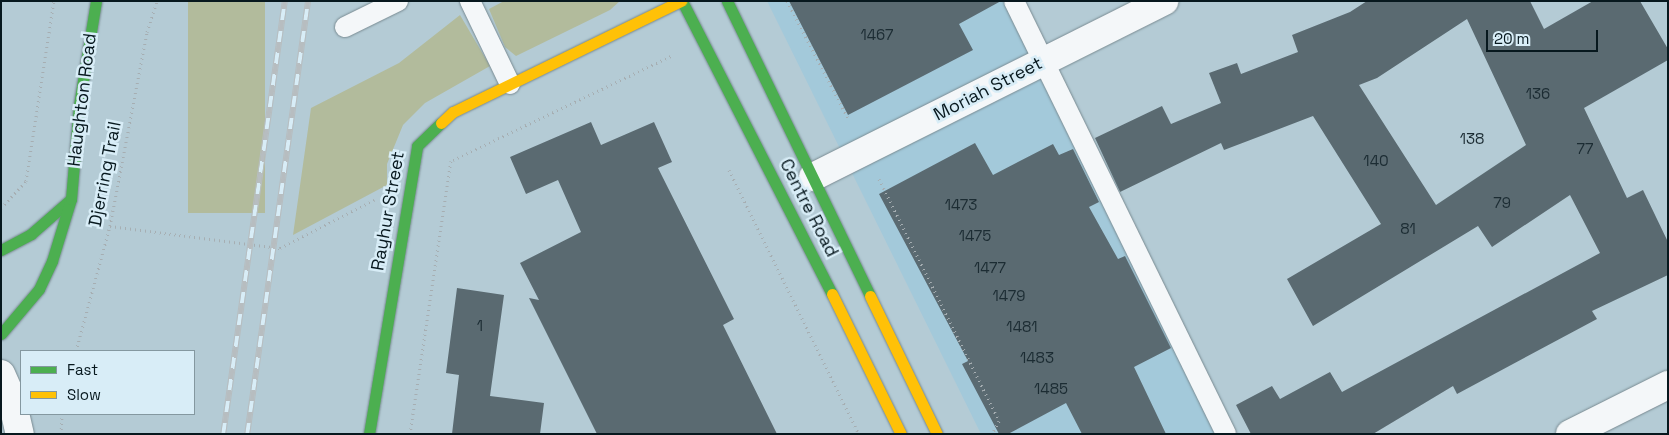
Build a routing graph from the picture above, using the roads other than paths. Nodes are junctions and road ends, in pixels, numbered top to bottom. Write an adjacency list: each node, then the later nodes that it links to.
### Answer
1 (96, 1): 12 (main road, Haughton Road)
2 (398, 1): 8 (lane)
3 (470, 1): 10 (lane)
4 (682, 1): 10 (main road, Rayhur Street); 19 (main road, Centre Road)
5 (727, 1): 11 (main road, Centre Road)
6 (1014, 1): 9 (lane)
7 (1164, 1): 9 (street, Moriah Street)
8 (344, 27)
9 (1044, 61): 11 (street, Moriah Street); 21 (lane)
10 (510, 84): 18 (main road, Rayhur Street)
11 (813, 177): 20 (main road, Centre Road)
12 (71, 198): 13 (main road); 14 (main road, Haughton Road)
13 (1, 250)
14 (1, 334)
15 (1, 374): 17 (street)
16 (1668, 385): 22 (street)
17 (20, 434)
18 (369, 434)
19 (901, 434)
20 (937, 434)
21 (1226, 434)
22 (1570, 434)

